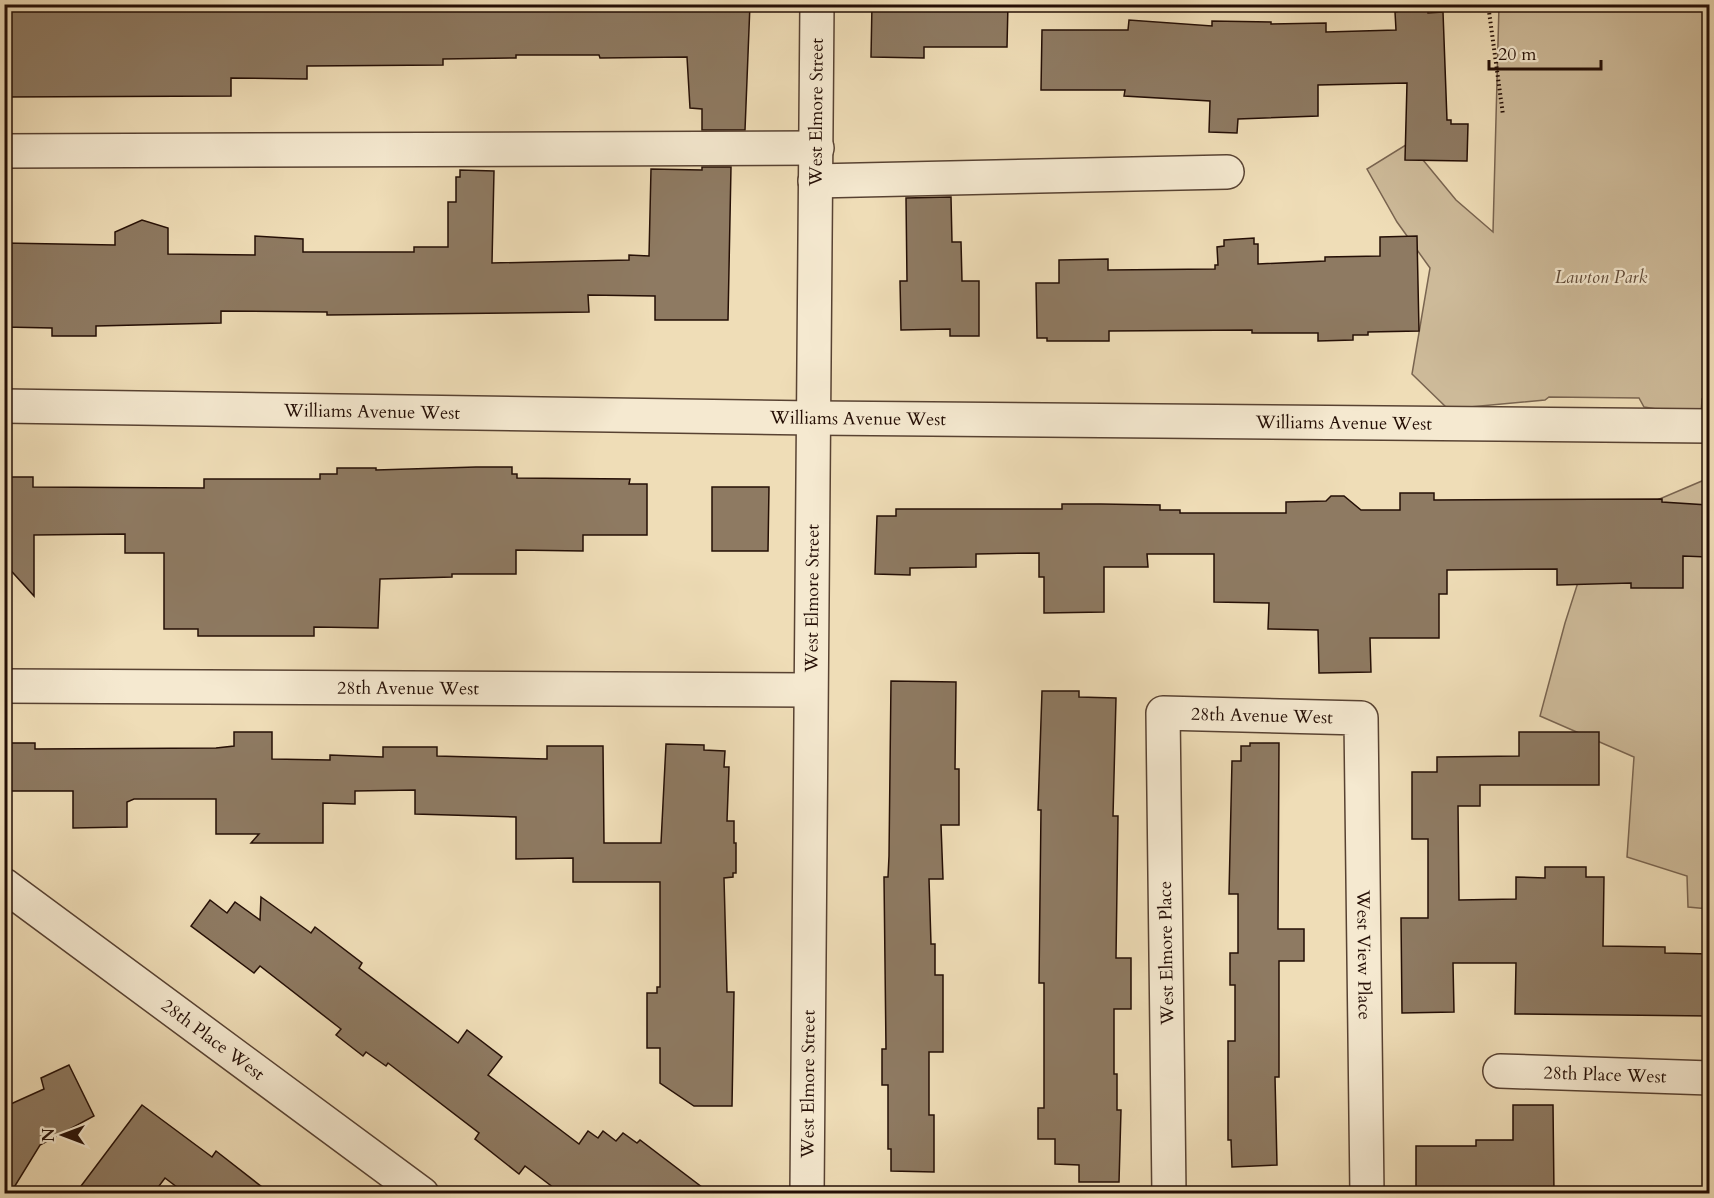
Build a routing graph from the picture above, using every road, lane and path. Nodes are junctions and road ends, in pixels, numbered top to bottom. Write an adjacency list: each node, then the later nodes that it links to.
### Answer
1 (816, 4): 4 (street, West Elmore Street)
2 (1488, 4): 3 (path)
3 (1503, 115)
4 (816, 148): 5 (street); 7 (street, West Elmore Street)
5 (4, 150)
6 (1227, 172): 7 (street)
7 (815, 181): 9 (street, West Elmore Street)
8 (4, 406): 9 (street, Williams Avenue West)
9 (815, 418): 10 (street, Williams Avenue West); 12 (street, West Elmore Street)
10 (1710, 426)
11 (4, 686): 12 (street, 28th Avenue West)
12 (809, 690): 19 (street, West Elmore Street)
13 (1163, 713): 14 (street, 28th Avenue West); 20 (street, West Elmore Place)
14 (1361, 718): 21 (street, West View Place)
15 (4, 885): 18 (street, 28th Place West)
16 (1500, 1071): 17 (street, 28th Place West)
17 (1710, 1078)
18 (422, 1194)
19 (807, 1194)
20 (1169, 1194)
21 (1367, 1194)

